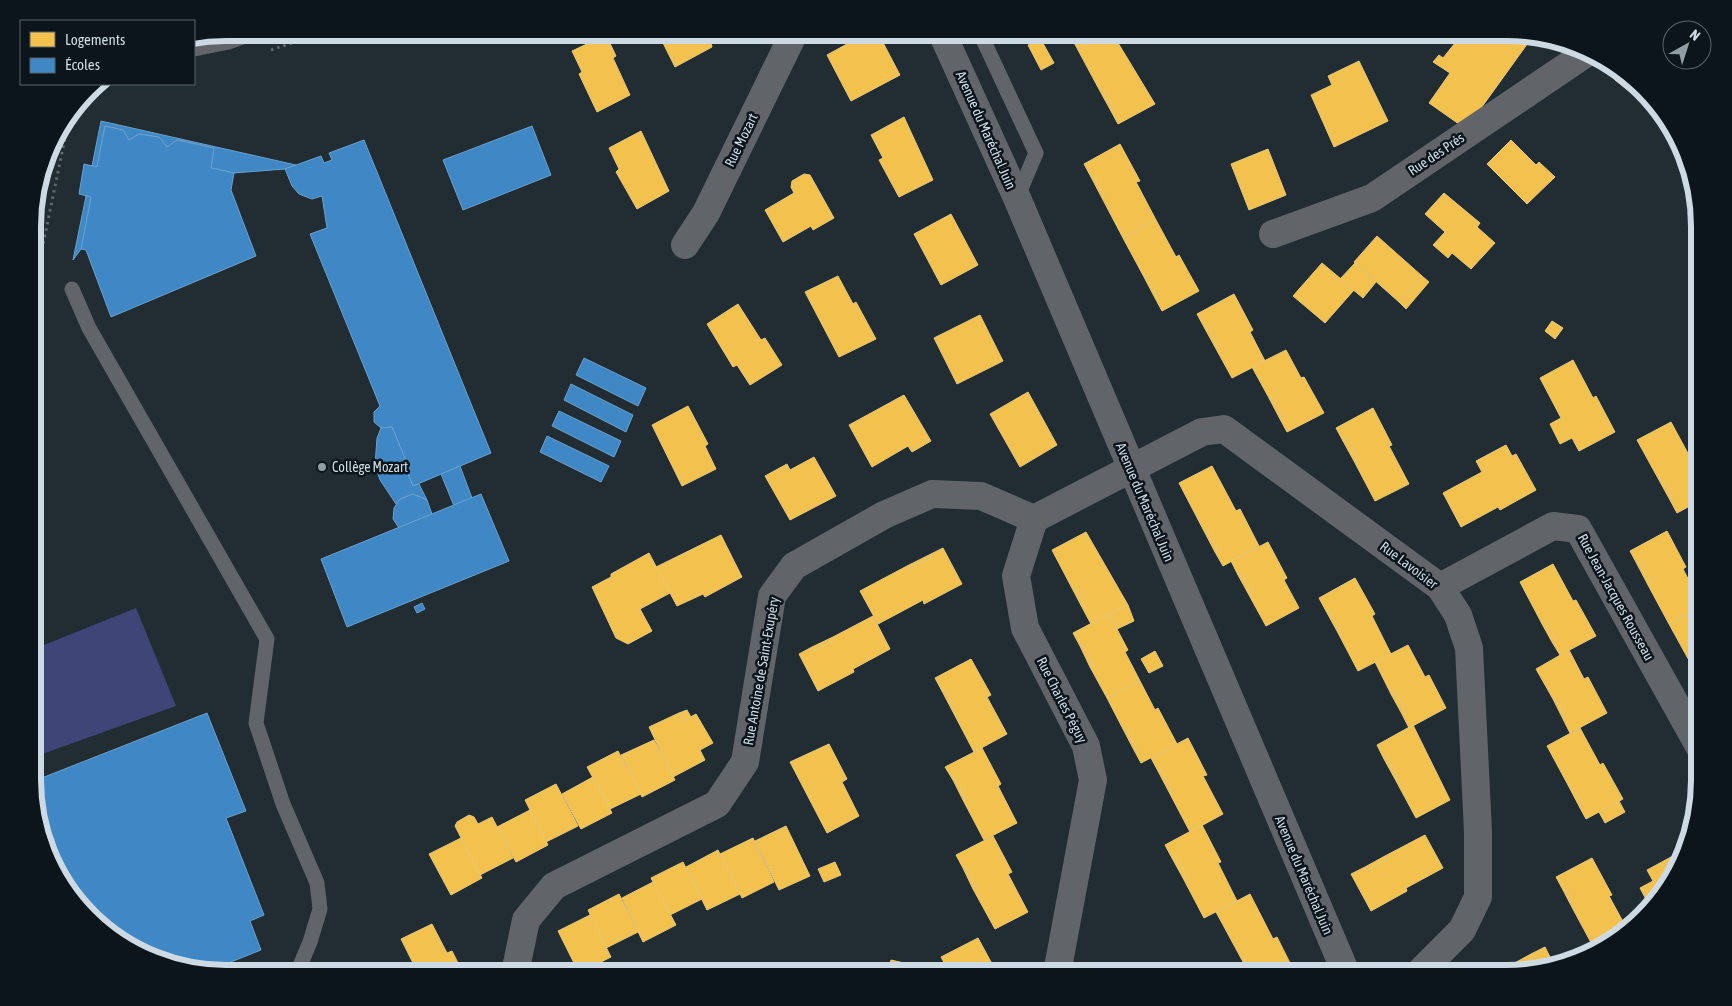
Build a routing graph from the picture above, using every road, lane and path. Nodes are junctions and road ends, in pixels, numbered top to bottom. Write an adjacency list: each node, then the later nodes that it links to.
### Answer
1 (231, 41): 5 (lane)
2 (790, 41): 10 (street, Rue Mozart)
3 (946, 41): 8 (street, Avenue du Maréchal Juin)
4 (984, 41): 8 (lane)
5 (195, 49)
6 (1581, 57): 9 (street, Rue des Prés)
7 (66, 134): 11 (path)
8 (1017, 198): 13 (street, Avenue du Maréchal Juin)
9 (1273, 234)
10 (685, 245)
11 (41, 254)
12 (72, 289): 17 (lane)
13 (1130, 469): 14 (street); 15 (street, Rue Lavoisier); 20 (street, Avenue du Maréchal Juin)
14 (1034, 519): 18 (street, Rue Antoine de Saint-Exupéry); 19 (street, Rue Charles Péguy)
15 (1440, 586): 16 (street, Rue Jean-Jacques Rousseau); 21 (street, Rue Lavoisier)
16 (1691, 732)
17 (301, 965)
18 (517, 965)
19 (1058, 965)
20 (1343, 965)
21 (1427, 965)

